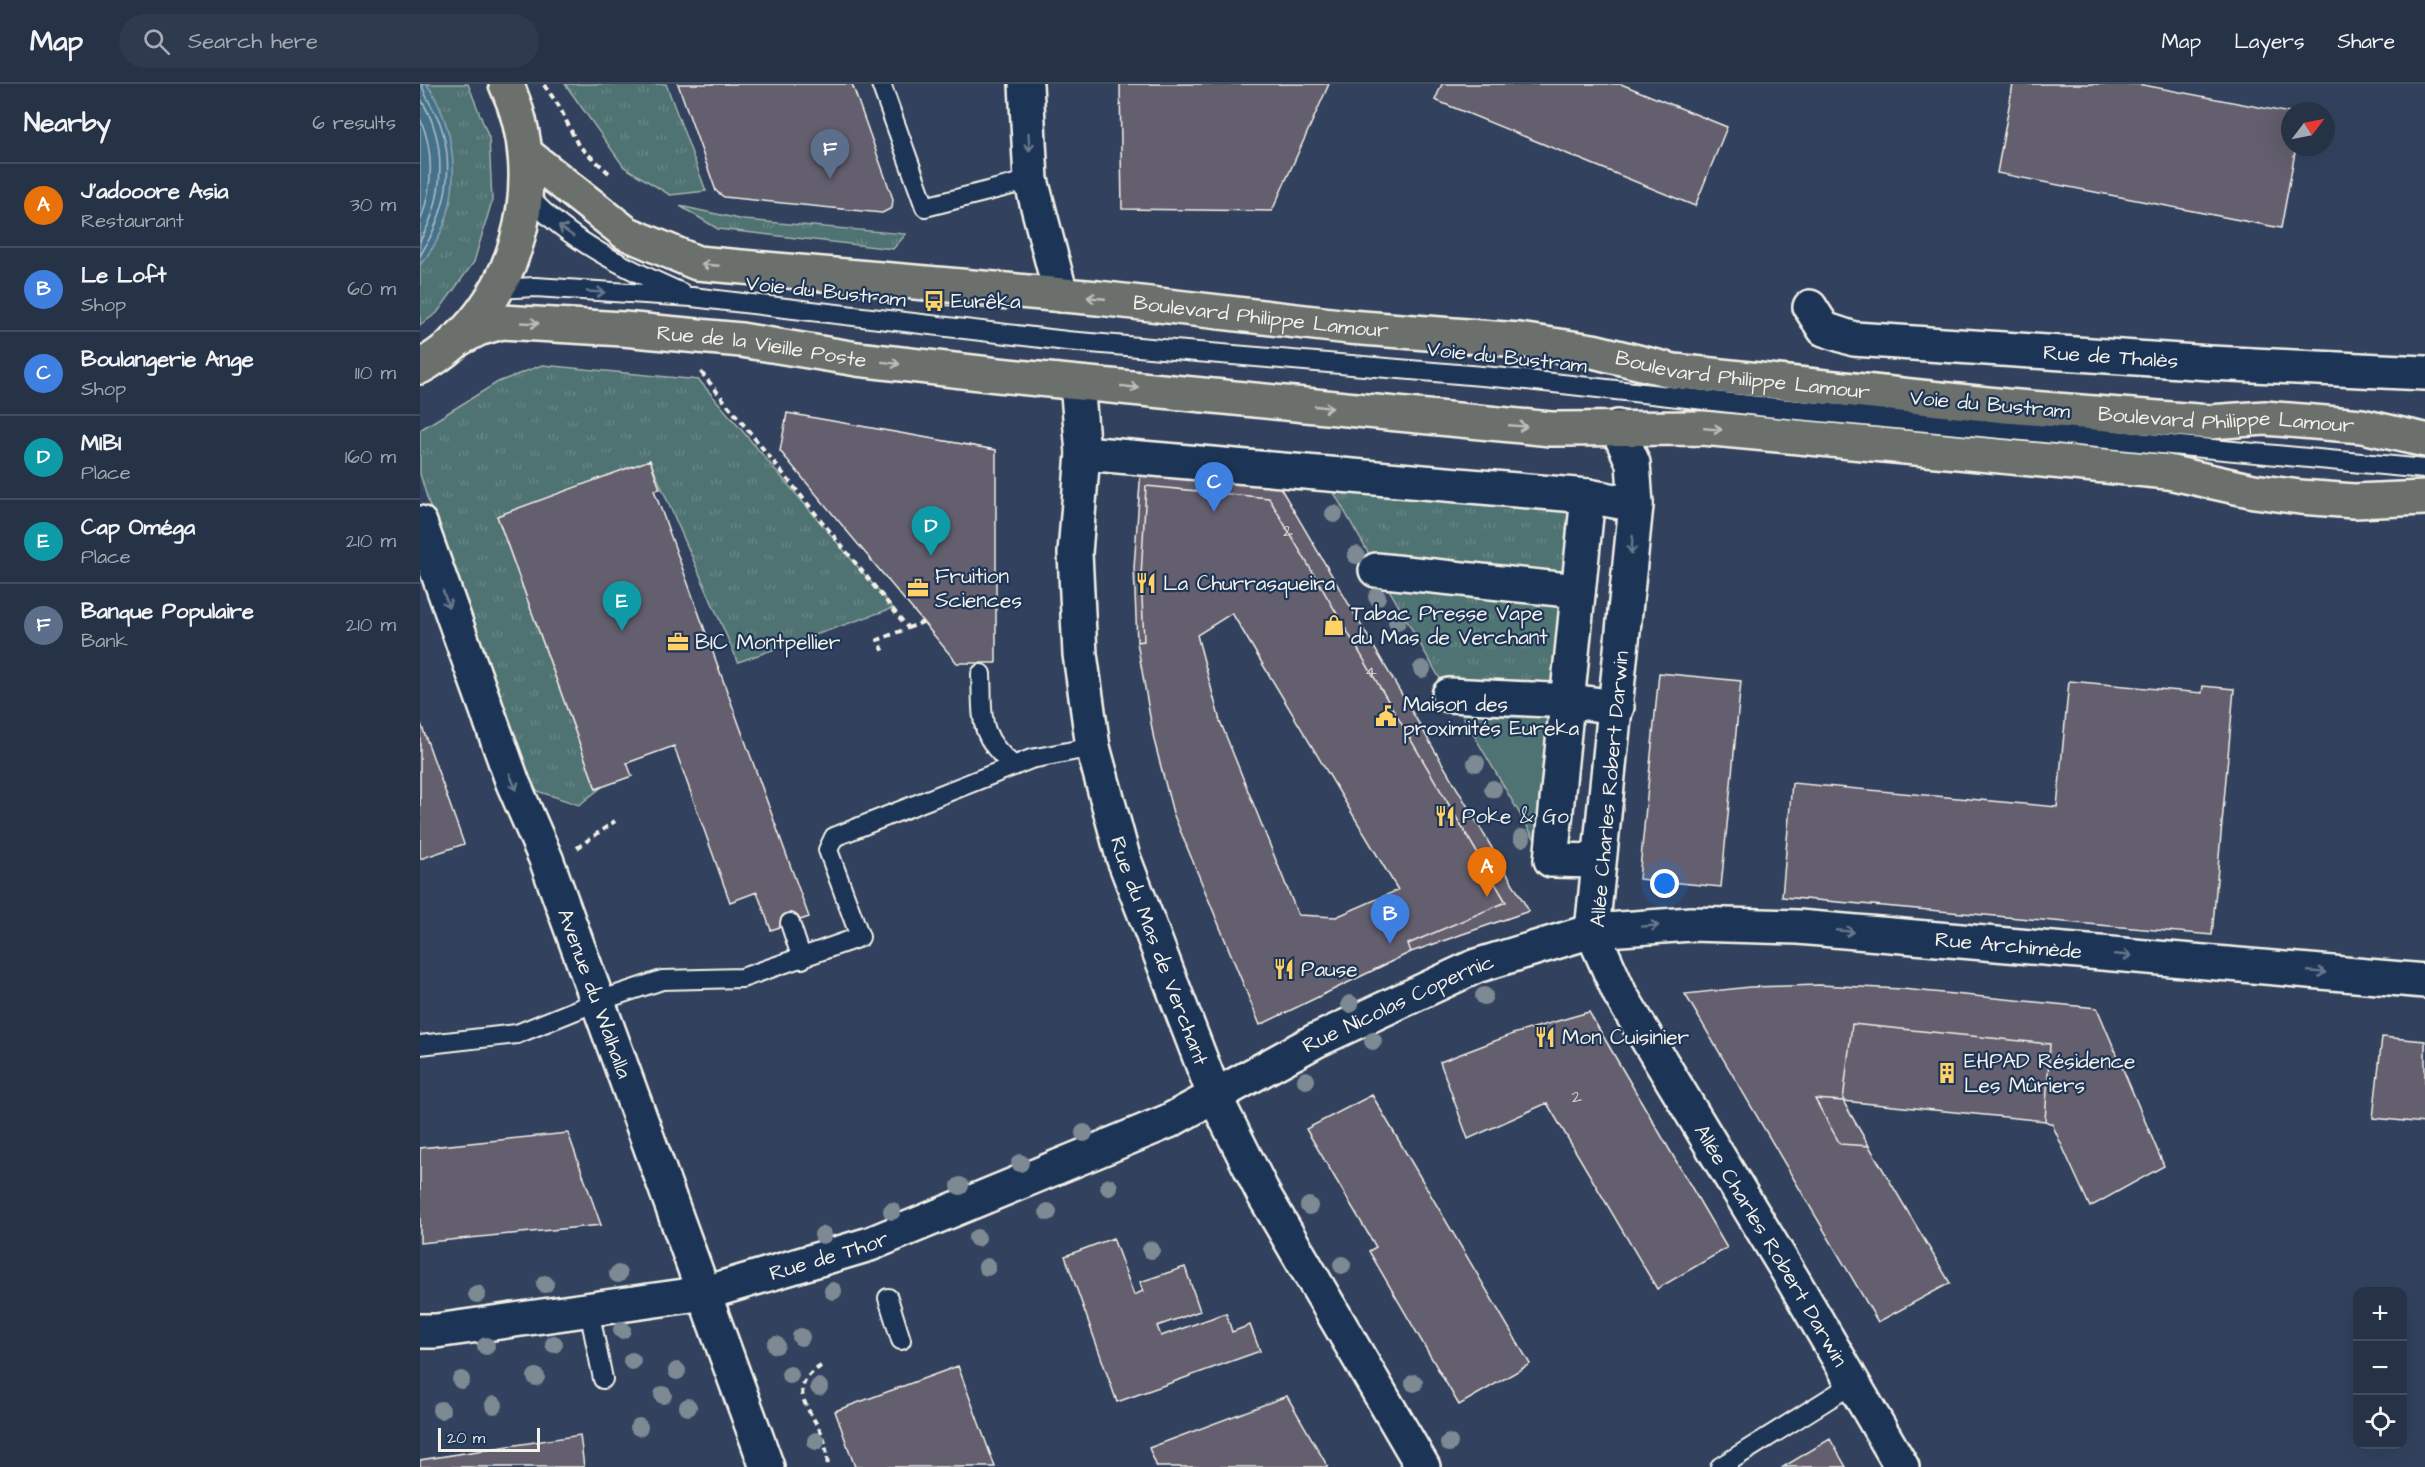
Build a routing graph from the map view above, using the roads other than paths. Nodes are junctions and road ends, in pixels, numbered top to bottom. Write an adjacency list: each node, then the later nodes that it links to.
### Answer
1 (506, 84): 4 (main road)
2 (881, 84): 5 (lane)
3 (1026, 84): 5 (street, one-way to 5)
4 (526, 153): 6 (main road); 8 (main road, one-way to 4)
5 (1031, 180): 8 (street)
6 (527, 195): 7 (main road); 9 (lane, Voie du Bustram, one-way to 6)
7 (495, 290): 9 (lane, Voie du Bustram, one-way to 9); 11 (main road)
8 (1061, 295): 16 (main road, Boulevard Philippe Lamour, one-way to 8)
9 (692, 297): 18 (lane, Voie du Bustram)
10 (1810, 307): 13 (street, Rue de Thalès)
11 (455, 341): 12 (main road); 14 (main road, Rue de la Vieille Poste, one-way to 14)
12 (420, 367)
13 (2425, 373)
14 (1071, 382): 15 (main road, one-way to 15); 17 (street, Rue du Mas de Verchant)
15 (1617, 427): 20 (main road, one-way to 20); 21 (street, Allée Charles Robert Darwin)
16 (2425, 440)
17 (1083, 453): 19 (street); 29 (street, Rue du Mas de Verchant)
18 (2425, 469)
19 (1588, 496): 21 (street); 24 (street)
20 (2425, 498)
21 (1636, 505): 28 (street, Allée Charles Robert Darwin, one-way to 28)
22 (420, 523): 36 (street, Avenue du Walhalla, one-way to 36)
23 (1376, 570): 24 (street)
24 (1578, 591): 27 (street)
25 (981, 675): 30 (lane)
26 (1449, 694): 27 (street)
27 (1570, 701): 28 (street); 31 (street)
28 (1617, 707): 31 (street, Allée Charles Robert Darwin)
29 (1092, 747): 30 (lane); 38 (street, Rue du Mas de Verchant)
30 (1014, 766): 34 (lane)
31 (1598, 861): 33 (street, Allée Charles Robert Darwin)
32 (790, 923): 34 (lane)
33 (1592, 930): 35 (street, Rue Archimède, one-way to 35); 38 (street, Rue Nicolas Copernic); 45 (street, Allée Charles Robert Darwin)
34 (802, 959): 36 (lane)
35 (2425, 981)
36 (596, 1002): 37 (lane); 39 (street, Avenue du Walhalla)
37 (420, 1045)
38 (1215, 1097): 39 (street, Rue de Thor); 47 (street, Rue du Mas de Verchant)
39 (705, 1293): 41 (street, Rue de Thor); 46 (street, Avenue du Walhalla)
40 (888, 1298): 43 (lane)
41 (589, 1310): 42 (street, Rue de Thor); 44 (lane)
42 (420, 1331)
43 (901, 1340)
44 (603, 1379)
45 (1854, 1383): 48 (lane); 49 (street, Allée Charles Robert Darwin)
46 (767, 1467)
47 (1423, 1467)
48 (1720, 1467)
49 (1902, 1467)

